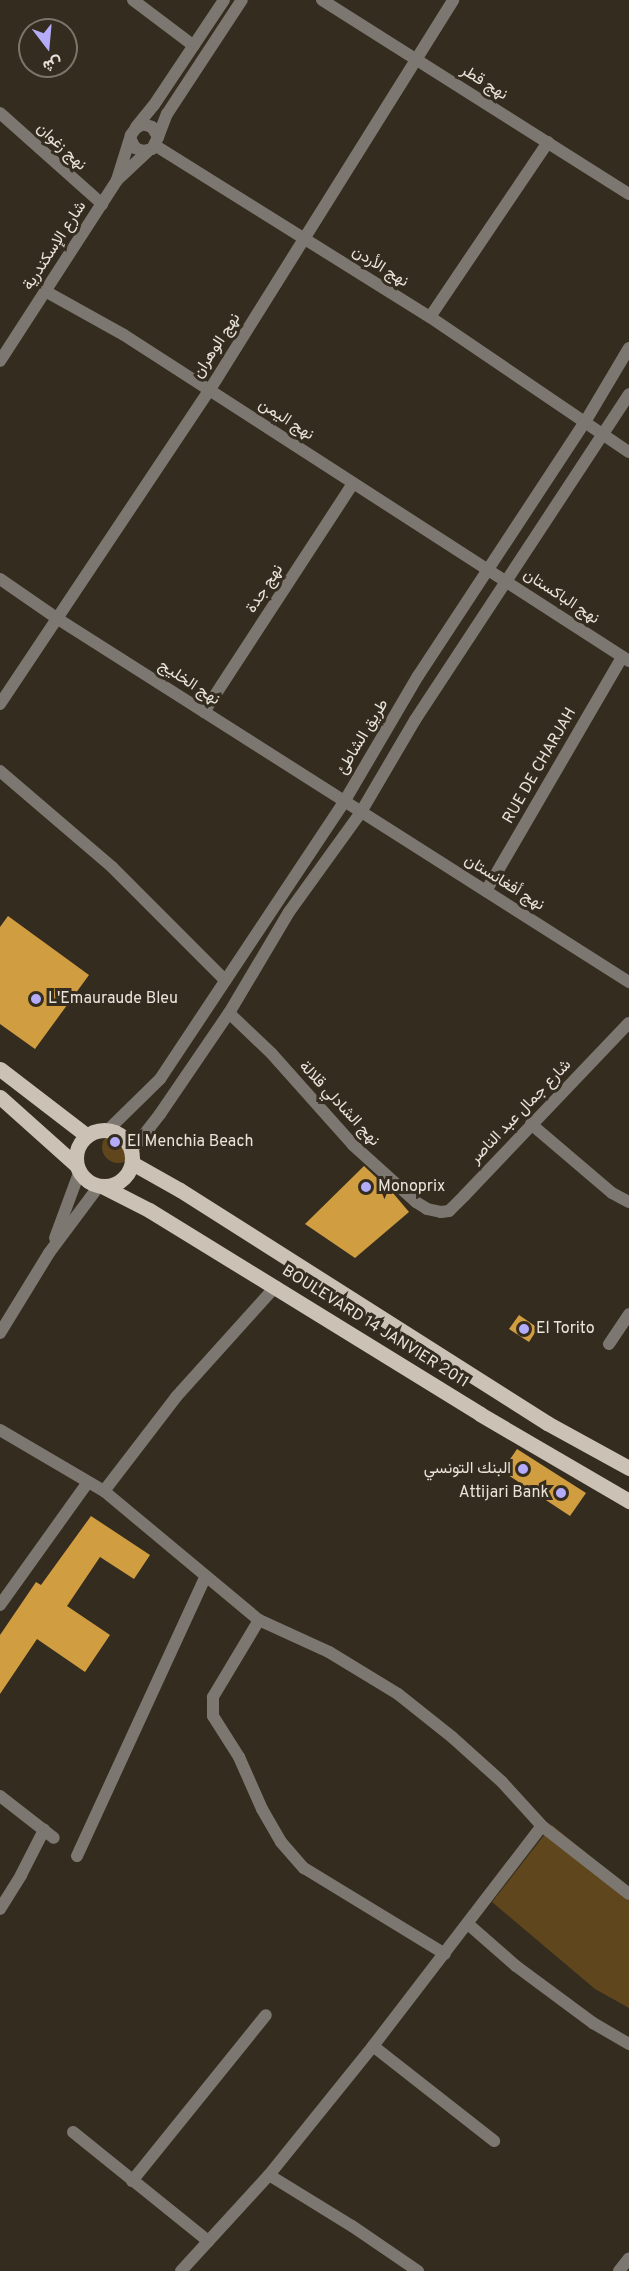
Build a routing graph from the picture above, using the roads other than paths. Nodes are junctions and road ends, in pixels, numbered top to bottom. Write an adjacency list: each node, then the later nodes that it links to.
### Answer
1 (133, 0): 6 (street)
2 (224, 0): 6 (street)
3 (242, 0): 12 (street)
4 (322, 0): 7 (street, نهج قطر)
5 (453, 0): 7 (street, نهج الوهران)
6 (194, 46): 9 (street)
7 (414, 59): 11 (street, نهج قطر); 16 (street, نهج الوهران)
8 (0, 113): 15 (street, نهج زغوان)
9 (136, 128): 10 (street); 12 (street)
10 (131, 140): 12 (street); 13 (street)
11 (548, 142): 14 (street, نهج قطر); 18 (street)
12 (154, 145): 13 (street); 16 (street, نهج الأردن)
13 (117, 180): 15 (street, شارع الإسكندرية)
14 (629, 194)
15 (102, 204): 17 (street, شارع الإسكندرية)
16 (305, 240): 18 (street, نهج الأردن); 23 (street, نهج الوهران)
17 (45, 291): 20 (street, شارع الإسكندرية); 23 (street, نهج اليمن)
18 (430, 317): 25 (street, نهج الأردن)
19 (0, 334): 20 (street)
20 (12, 342): 22 (street, شارع الإسكندرية)
21 (629, 348): 25 (street, طريق الشاطئ)
22 (0, 360)
23 (209, 391): 28 (street, نهج اليمن); 32 (street, نهج الوهران)
24 (629, 394): 26 (street)
25 (585, 422): 26 (street, نهج الأردن); 29 (street, طريق الشاطئ)
26 (603, 434): 27 (street, نهج الأردن); 31 (street)
27 (629, 452)
28 (353, 483): 29 (street, نهج اليمن); 35 (street, نهج جدة)
29 (487, 569): 31 (street, نهج اليمن); 37 (street, طريق الشاطئ)
30 (0, 579): 32 (street, نهج الخليج)
31 (506, 581): 33 (street, نهج الباكستان); 38 (street)
32 (58, 619): 34 (street, نهج الوهران); 35 (street, نهج الخليج)
33 (626, 659): 39 (street, RUE DE CHARJAH)
34 (0, 704)
35 (204, 712): 37 (street, نهج الخليج)
36 (0, 771): 40 (street)
37 (344, 802): 38 (street, نهج الخليج); 40 (street, طريق الشاطئ)
38 (361, 812): 39 (street, نهج أفغانستان); 42 (street)
39 (486, 891): 41 (street, نهج أفغانستان)
40 (225, 980): 47 (street, طريق الشاطئ)
41 (629, 982)
42 (229, 1013): 49 (street); 53 (street, نهج الشادلي قلالة)
43 (629, 1023): 46 (street, شارع جمال عبد الناصر)
44 (0, 1070): 48 (main road)
45 (0, 1097): 50 (main road)
46 (531, 1124): 52 (street); 53 (street, شارع جمال عبد الناصر)
47 (109, 1129): 48 (main road); 49 (main road)
48 (86, 1135): 50 (main road)
49 (132, 1157): 51 (main road); 60 (main road, BOULEVARD 14 JANVIER 2011)
50 (78, 1169): 51 (main road); 54 (street)
51 (100, 1186): 54 (street); 55 (main road, BOULEVARD 14 JANVIER 2011)
52 (629, 1202)
53 (431, 1210)
54 (49, 1253): 57 (street)
55 (276, 1286): 62 (street); 63 (main road, BOULEVARD 14 JANVIER 2011)
56 (629, 1314): 58 (street)
57 (0, 1334)
58 (609, 1344)
59 (0, 1430): 61 (street)
60 (629, 1468)
61 (88, 1482): 62 (street); 65 (street)
62 (104, 1491): 64 (street)
63 (629, 1501)
64 (205, 1578): 66 (street); 69 (street)
65 (0, 1605)
66 (259, 1620): 68 (street); 73 (street)
67 (0, 1796): 71 (street)
68 (542, 1826): 70 (street); 72 (street)
69 (77, 1856)
70 (629, 1894)
71 (0, 1909)
72 (468, 1924): 73 (street); 75 (street)
73 (445, 1954): 76 (street)
74 (266, 2015): 80 (street)
75 (629, 2044)
76 (373, 2046): 78 (street); 79 (street)
77 (74, 2132): 80 (street)
78 (494, 2141)
79 (269, 2175): 81 (street); 84 (street)
80 (132, 2181): 81 (street)
81 (208, 2241): 83 (street)
82 (629, 2258): 85 (street)
83 (180, 2271)
84 (418, 2271)
85 (619, 2271)

